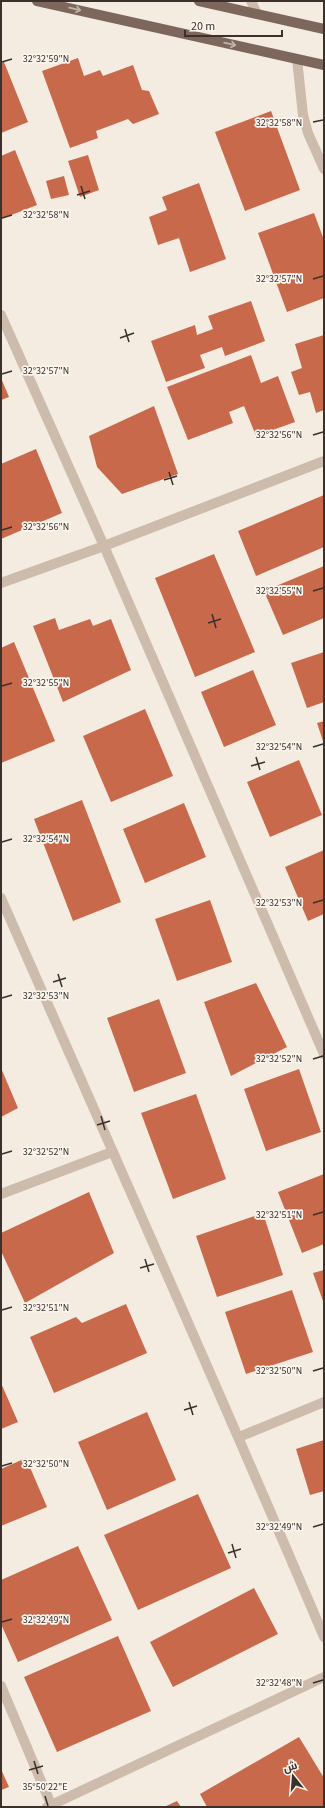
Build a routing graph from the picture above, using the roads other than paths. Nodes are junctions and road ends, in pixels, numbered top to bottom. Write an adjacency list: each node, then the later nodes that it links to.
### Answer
1 (37, 1): 6 (main road, one-way to 6)
2 (199, 1): 4 (main road)
3 (251, 1): 4 (street)
4 (257, 14): 5 (main road)
5 (324, 29)
6 (297, 59): 7 (main road); 8 (street)
7 (324, 65)
8 (324, 169)
9 (1, 315): 11 (street)
10 (323, 464): 11 (street)
11 (104, 546): 12 (street); 14 (street)
12 (1, 583)
13 (1, 898): 15 (street)
14 (324, 1054)
15 (112, 1152): 16 (street); 18 (street)
16 (1, 1194)
17 (324, 1402): 18 (street)
18 (239, 1437): 19 (street)
19 (324, 1636)
20 (324, 1677): 22 (street)
21 (1, 1686): 22 (street)
22 (50, 1806)

